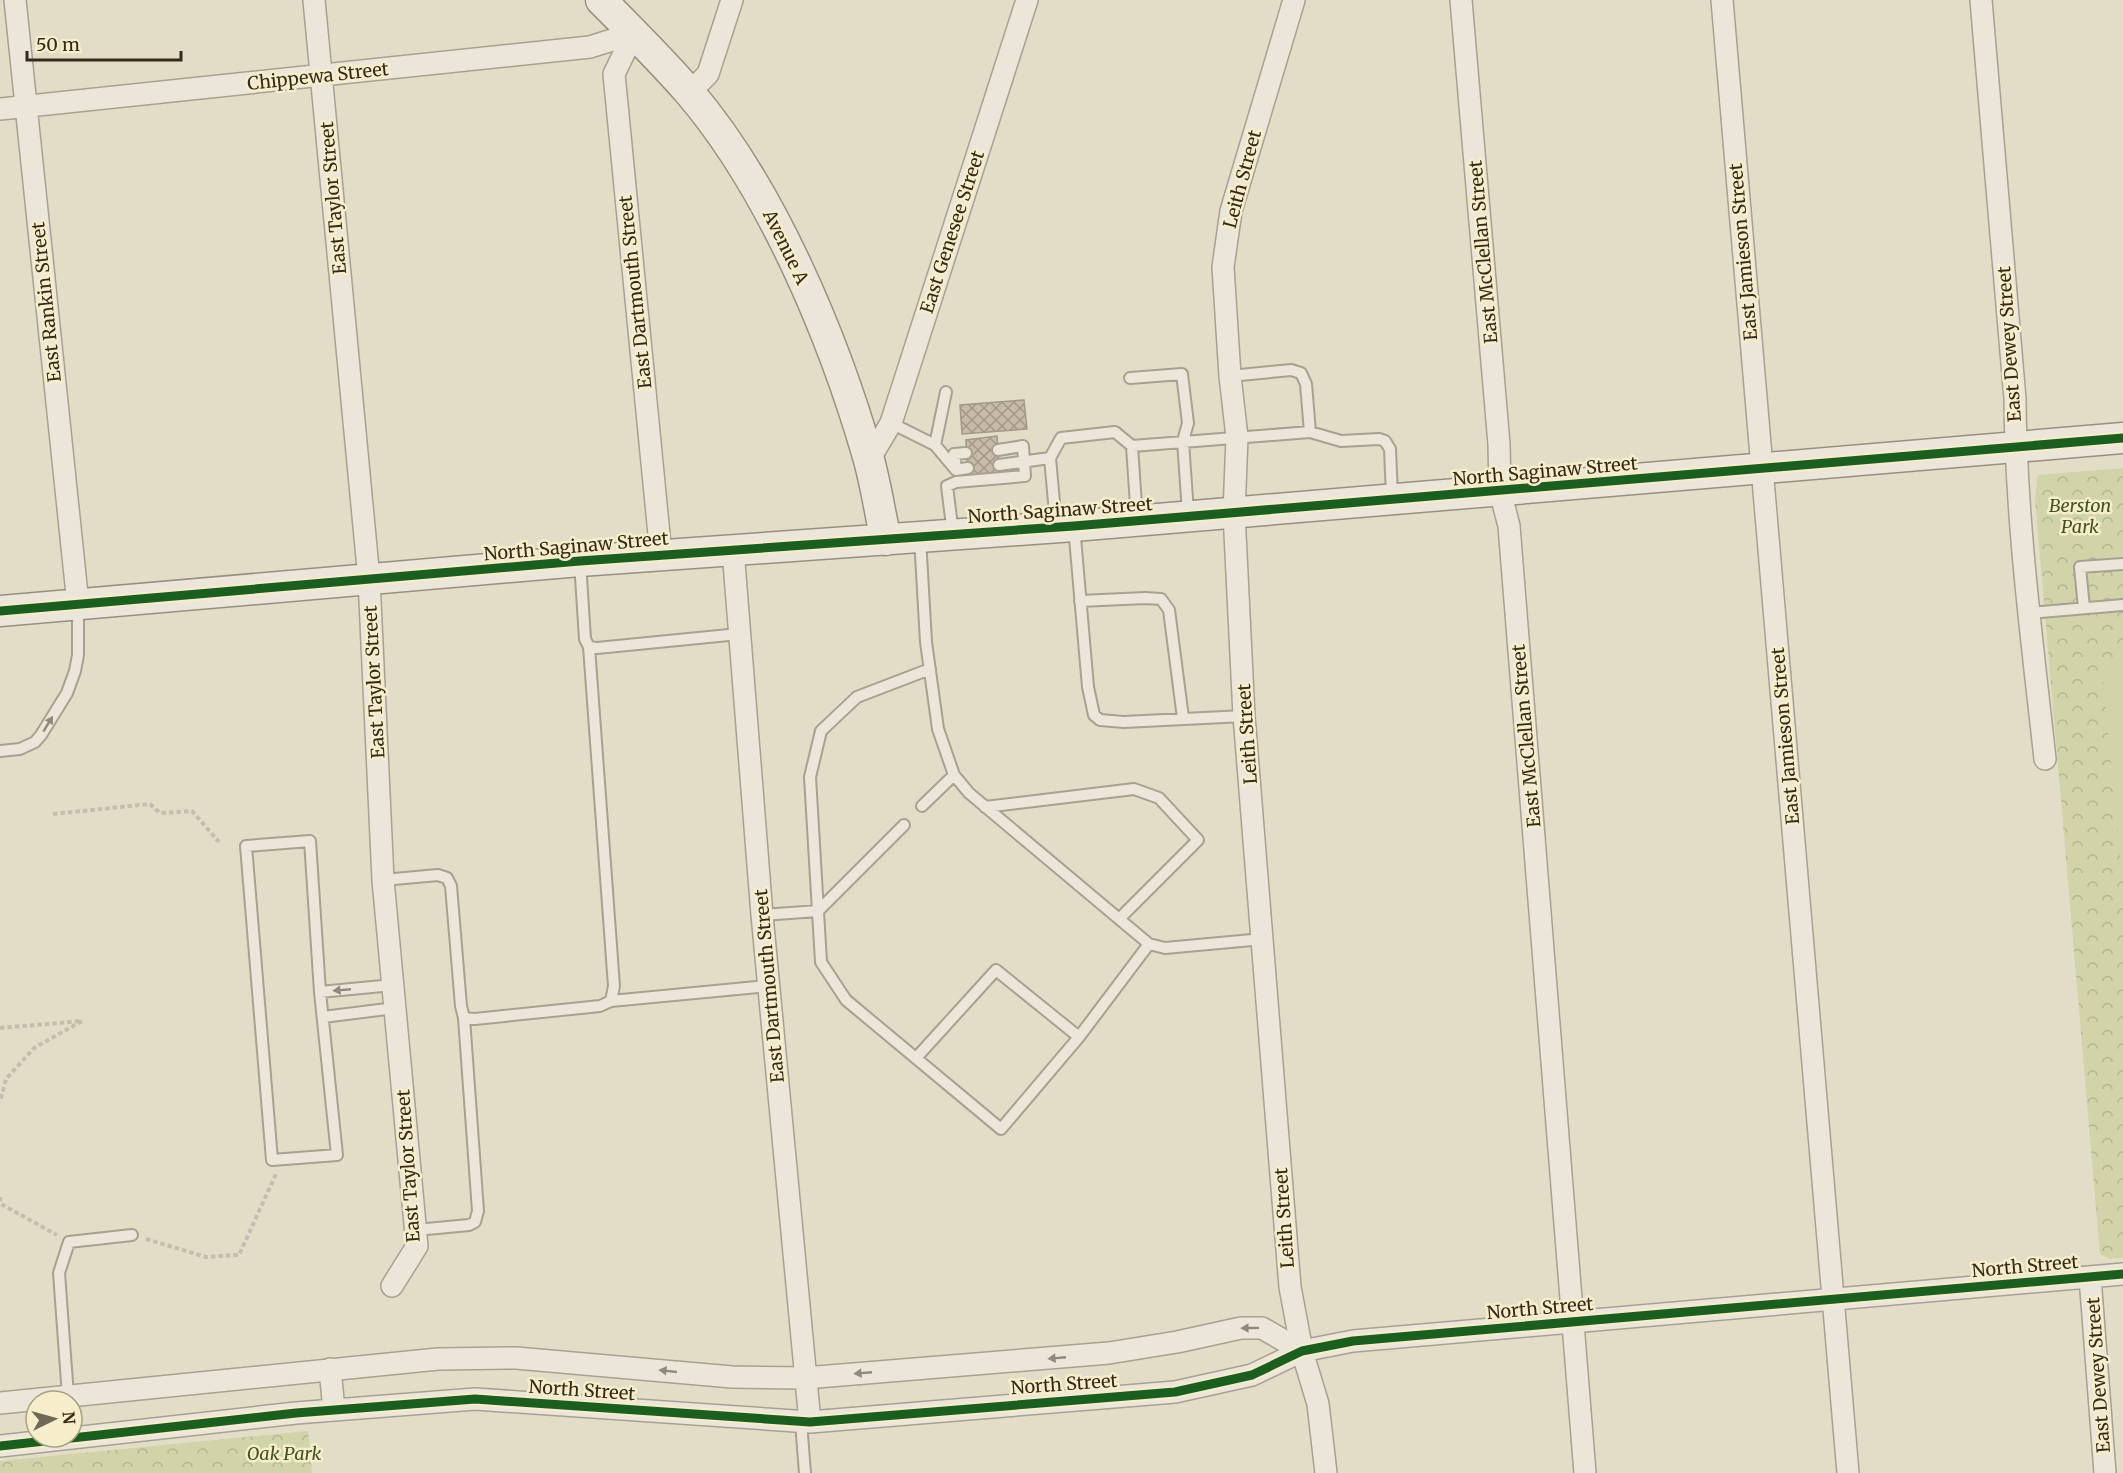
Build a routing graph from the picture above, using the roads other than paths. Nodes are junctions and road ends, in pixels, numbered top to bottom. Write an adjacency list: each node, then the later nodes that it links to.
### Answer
1 (15, 0): 13 (street, East Rankin Street)
2 (314, 0): 11 (street, East Taylor Street)
3 (601, 0): 10 (main road, Avenue A)
4 (732, 0): 12 (street)
5 (1027, 0): 18 (street, East Genesee Street)
6 (1294, 0): 15 (street, Leith Street)
7 (1461, 0): 36 (street, East McClellan Street)
8 (1722, 0): 33 (street, East Jamieson Street)
9 (1981, 0): 25 (street, East Dewey Street)
10 (634, 33): 11 (street, Chippewa Street); 12 (main road, Avenue A); 46 (street, East Dartmouth Street)
11 (321, 76): 13 (street, Chippewa Street); 49 (street, East Taylor Street)
12 (689, 93): 29 (main road, Avenue A)
13 (25, 106): 14 (street, Chippewa Street); 51 (street, East Rankin Street)
14 (0, 108)
15 (1230, 376): 19 (lane); 20 (street, Leith Street)
16 (1130, 378): 22 (lane)
17 (946, 392): 23 (lane)
18 (891, 423): 23 (lane); 29 (street, East Genesee Street)
19 (1310, 432): 20 (lane); 37 (lane)
20 (1237, 437): 22 (lane); 38 (street, Leith Street)
21 (2123, 438): 25 (main road, North Saginaw Street)
22 (1183, 441): 24 (lane); 39 (lane)
23 (935, 445): 34 (lane)
24 (1132, 446): 28 (lane); 40 (lane)
25 (2015, 448): 33 (main road, North Saginaw Street); 55 (street, East Dewey Street)
26 (998, 450): 30 (lane)
27 (966, 453): 34 (lane)
28 (1050, 458): 30 (lane); 41 (lane)
29 (869, 460): 44 (main road, Avenue A)
30 (1024, 462): 31 (lane); 35 (lane)
31 (999, 465)
32 (968, 468): 34 (lane)
33 (1762, 468): 36 (main road, North Saginaw Street); 87 (street, East Jamieson Street)
34 (956, 470): 35 (lane)
35 (956, 482): 42 (lane)
36 (1500, 491): 37 (main road, North Saginaw Street); 88 (street, East McClellan Street)
37 (1392, 500): 38 (main road, North Saginaw Street)
38 (1234, 513): 39 (main road, North Saginaw Street); 59 (street, Leith Street)
39 (1189, 517): 40 (main road, North Saginaw Street)
40 (1137, 521): 41 (main road, North Saginaw Street)
41 (1065, 527): 42 (main road, North Saginaw Street); 50 (lane)
42 (953, 535): 43 (main road, North Saginaw Street)
43 (920, 538): 44 (main road, North Saginaw Street); 58 (lane)
44 (886, 540): 45 (main road, North Saginaw Street)
45 (733, 550): 46 (main road, North Saginaw Street); 56 (street, East Dartmouth Street)
46 (662, 555): 47 (main road, North Saginaw Street)
47 (580, 561): 49 (main road, North Saginaw Street); 57 (lane)
48 (2123, 564): 53 (lane)
49 (369, 579): 51 (main road, North Saginaw Street); 67 (street, East Taylor Street)
50 (1080, 601): 60 (lane); 60 (lane)
51 (78, 604): 54 (main road, North Saginaw Street); 61 (lane, one-way to 51)
52 (2123, 604): 53 (lane)
53 (2084, 608): 55 (lane)
54 (0, 611)
55 (2029, 613): 62 (street, East Dewey Street)
56 (739, 634): 57 (lane); 69 (street, East Dartmouth Street)
57 (589, 647): 76 (lane)
58 (930, 669): 63 (lane); 68 (lane)
59 (1244, 716): 60 (lane); 71 (street, Leith Street)
60 (1183, 718)
61 (0, 751)
62 (2045, 759)
63 (954, 775): 64 (lane); 65 (lane)
64 (922, 806)
65 (985, 807): 70 (lane); 70 (lane)
66 (904, 825): 68 (lane)
67 (384, 880): 73 (street, East Taylor Street); 79 (lane)
68 (818, 911): 69 (lane); 81 (lane)
69 (762, 915): 74 (street, East Dartmouth Street)
70 (1119, 919): 72 (lane)
71 (1263, 939): 72 (lane); 89 (street, Leith Street)
72 (1149, 944): 80 (lane)
73 (393, 985): 75 (lane, one-way to 75); 77 (street, East Taylor Street)
74 (768, 986): 76 (lane); 91 (street, East Dartmouth Street)
75 (320, 992): 78 (lane); 78 (lane)
76 (610, 1001): 79 (lane)
77 (395, 1008): 78 (lane); 82 (street, East Taylor Street)
78 (323, 1017)
79 (464, 1017): 82 (lane)
80 (1079, 1036): 81 (lane); 81 (lane)
81 (916, 1058)
82 (416, 1230): 86 (street, East Taylor Street)
83 (132, 1235): 92 (lane)
84 (2123, 1274): 85 (street, North Street)
85 (2090, 1277): 87 (street, North Street); 103 (street, East Dewey Street)
86 (392, 1286)
87 (1834, 1299): 88 (street, North Street); 102 (street, East Jamieson Street)
88 (1573, 1322): 89 (street, North Street); 101 (street, East McClellan Street)
89 (1302, 1351): 91 (street, North Street, one-way to 91); 97 (street, North Street); 100 (street, Leith Street)
90 (330, 1369): 91 (street, North Street, one-way to 90); 93 (street, North Street); 96 (street)
91 (805, 1378): 97 (street, East Dartmouth Street)
92 (67, 1389)
93 (84, 1394)
94 (24, 1401): 95 (street, North Street)
95 (0, 1403)
96 (334, 1410): 97 (street, North Street); 98 (street, North Street)
97 (805, 1422): 99 (lane)
98 (0, 1446)
99 (805, 1473)
100 (1326, 1473)
101 (1585, 1473)
102 (1848, 1473)
103 (2105, 1473)

